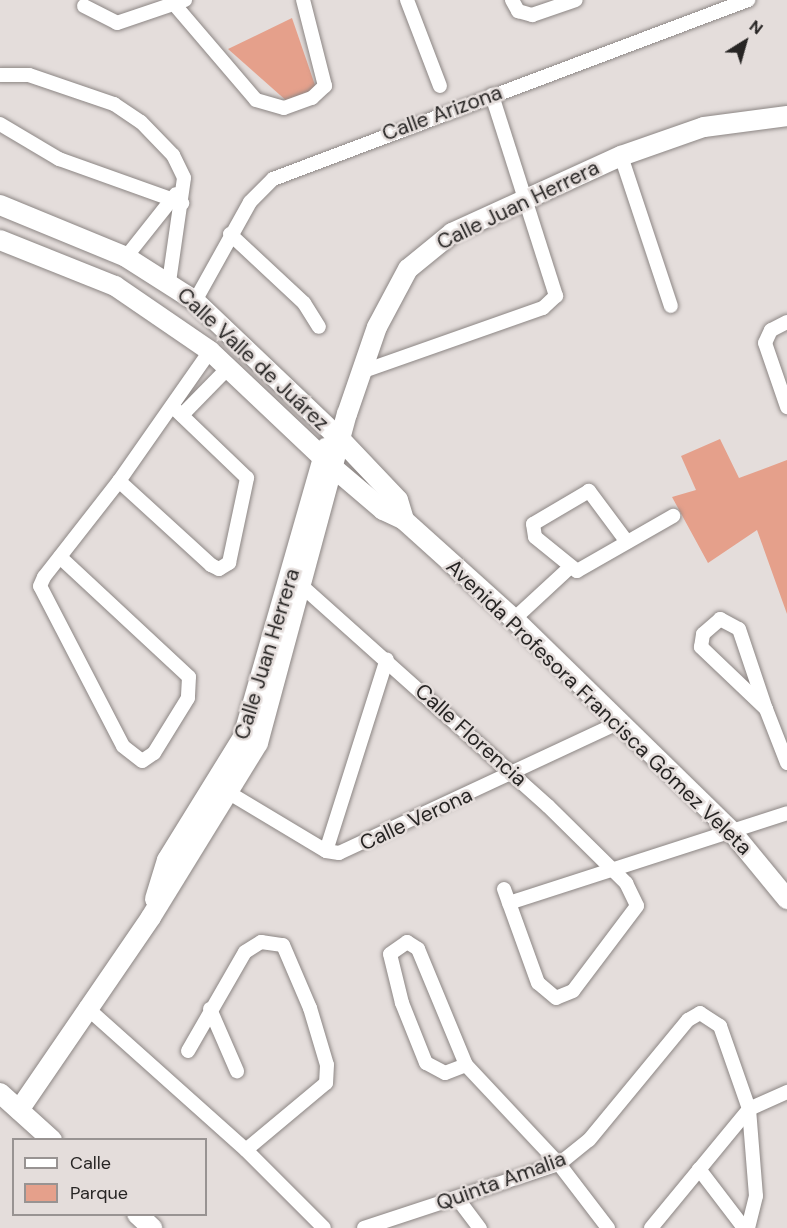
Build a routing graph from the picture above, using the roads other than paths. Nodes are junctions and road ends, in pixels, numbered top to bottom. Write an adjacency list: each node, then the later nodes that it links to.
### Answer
1 (303, 0): 5 (street)
2 (407, 0): 9 (street)
3 (576, 0): 6 (street)
4 (748, 0): 10 (street, Calle Arizona)
5 (179, 2): 7 (street)
6 (513, 2)
7 (84, 6)
8 (0, 75): 15 (street)
9 (440, 86)
10 (492, 95): 14 (street); 17 (street, Calle Arizona)
11 (787, 116): 13 (street, Calle Juan Herrera)
12 (0, 124): 15 (street)
13 (621, 156): 14 (street, Calle Juan Herrera); 22 (street)
14 (529, 198): 27 (street, Calle Juan Herrera); 27 (street)
15 (176, 201): 19 (street); 20 (street)
16 (6, 209): 18 (street); 19 (street, Calle Valle de Juárez)
17 (230, 234): 21 (street, Calle Arizona); 24 (street)
18 (0, 238): 25 (street, Calle Valle de Juárez)
19 (126, 257): 20 (street, Calle Valle de Juárez)
20 (169, 282): 21 (street, Calle Valle de Juárez)
21 (195, 301): 29 (street, Calle Valle de Juárez)
22 (671, 306)
23 (787, 322): 28 (street)
24 (319, 327)
25 (210, 351): 26 (street, Calle Valle de Juárez); 30 (street)
26 (229, 367): 30 (street); 31 (street, Calle Valle de Juárez)
27 (361, 372): 32 (street, Calle Juan Herrera)
28 (787, 407)
29 (310, 409): 31 (street); 32 (street, Calle Valle de Juárez)
30 (177, 410): 34 (street); 34 (street)
31 (291, 427): 33 (street, Calle Valle de Juárez)
32 (337, 436): 33 (street, Calle Juan Herrera); 36 (street, Avenida Profesora Francisca Gómez Veleta)
33 (330, 464): 36 (street, Avenida Profesora Francisca Gómez Veleta); 40 (street, Calle Juan Herrera)
34 (119, 481): 38 (street)
35 (673, 516): 37 (street)
36 (404, 520): 41 (street, Avenida Profesora Francisca Gómez Veleta)
37 (627, 542): 39 (street); 39 (street)
38 (60, 557): 38 (street)
39 (569, 568): 41 (street)
40 (298, 580): 42 (street, Calle Florencia); 47 (street, Calle Juan Herrera)
41 (514, 619): 44 (street, Avenida Profesora Francisca Gómez Veleta)
42 (387, 659): 46 (street, Calle Florencia); 50 (street)
43 (766, 709): 43 (street); 45 (street)
44 (620, 722): 46 (street, Calle Verona); 49 (street, Avenida Profesora Francisca Gómez Veleta)
45 (787, 763)
46 (513, 774): 50 (street, Calle Verona); 51 (street, Calle Florencia)
47 (224, 789): 50 (street); 55 (street, Calle Juan Herrera)
48 (787, 813): 49 (street)
49 (732, 832): 51 (street); 53 (street, Avenida Profesora Francisca Gómez Veleta)
50 (326, 851)
51 (611, 869): 54 (street); 54 (street, Calle Florencia)
52 (504, 889): 54 (street)
53 (787, 899)
54 (509, 903)
55 (86, 1007): 63 (street, Calle Juan Herrera); 65 (street)
56 (210, 1009): 57 (street); 59 (street); 65 (street)
57 (188, 1051)
58 (466, 1065): 58 (street); 66 (street)
59 (237, 1071)
60 (787, 1092): 62 (street)
61 (0, 1093): 63 (street)
62 (748, 1109): 66 (street, Quinta Amalia); 67 (street); 76 (street)
63 (19, 1110): 64 (street)
64 (50, 1138)
65 (246, 1150): 71 (street)
66 (559, 1164): 68 (street, Quinta Amalia); 74 (street)
67 (699, 1169): 75 (street); 76 (street)
68 (457, 1198): 72 (street, Quinta Amalia); 73 (street)
69 (138, 1216): 70 (street)
70 (152, 1228)
71 (324, 1228)
72 (364, 1228)
73 (480, 1228)
74 (608, 1228)
75 (651, 1228)
76 (746, 1228)

